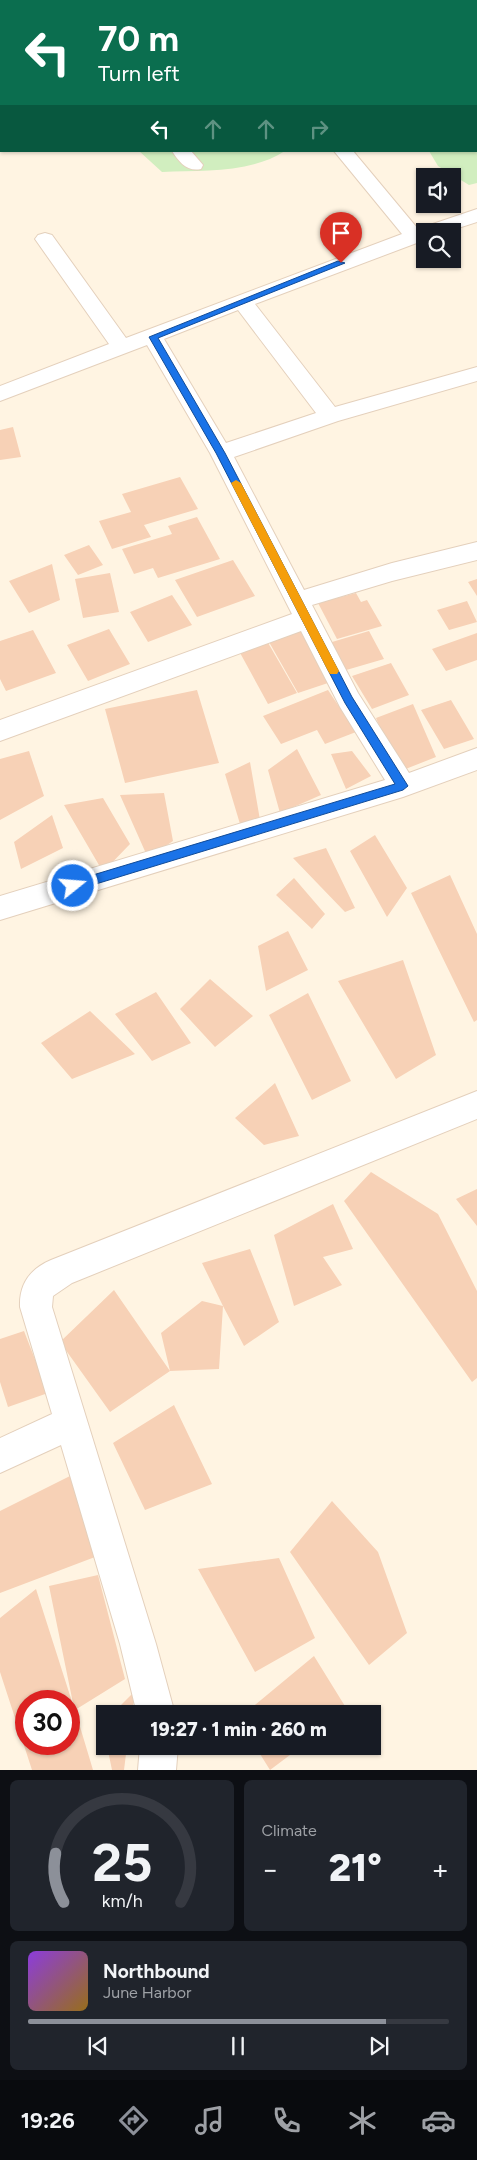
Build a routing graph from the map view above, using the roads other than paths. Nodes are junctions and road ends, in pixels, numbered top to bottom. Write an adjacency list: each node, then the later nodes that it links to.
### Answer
1 (182, 152): 3 (street)
2 (344, 152): 6 (street)
3 (194, 165)
4 (477, 215): 5 (street)
5 (455, 223)
6 (416, 226)
7 (416, 237): 9 (street)
8 (45, 239): 11 (street)
9 (242, 301): 10 (street); 14 (street)
10 (153, 337): 11 (street); 15 (street)
11 (123, 348): 13 (street)
12 (477, 374): 14 (street)
13 (0, 394)
14 (330, 416): 15 (street)
15 (220, 453): 17 (street)
16 (477, 550): 17 (street)
17 (302, 610): 18 (street); 20 (street)
18 (0, 731)
19 (477, 759): 20 (street)
20 (403, 786): 21 (street)
21 (0, 908)
22 (477, 1105): 23 (street)
23 (71, 1423): 24 (street); 25 (street)
24 (0, 1456)
25 (154, 1705)
26 (158, 1755): 27 (street)
27 (157, 1770)

